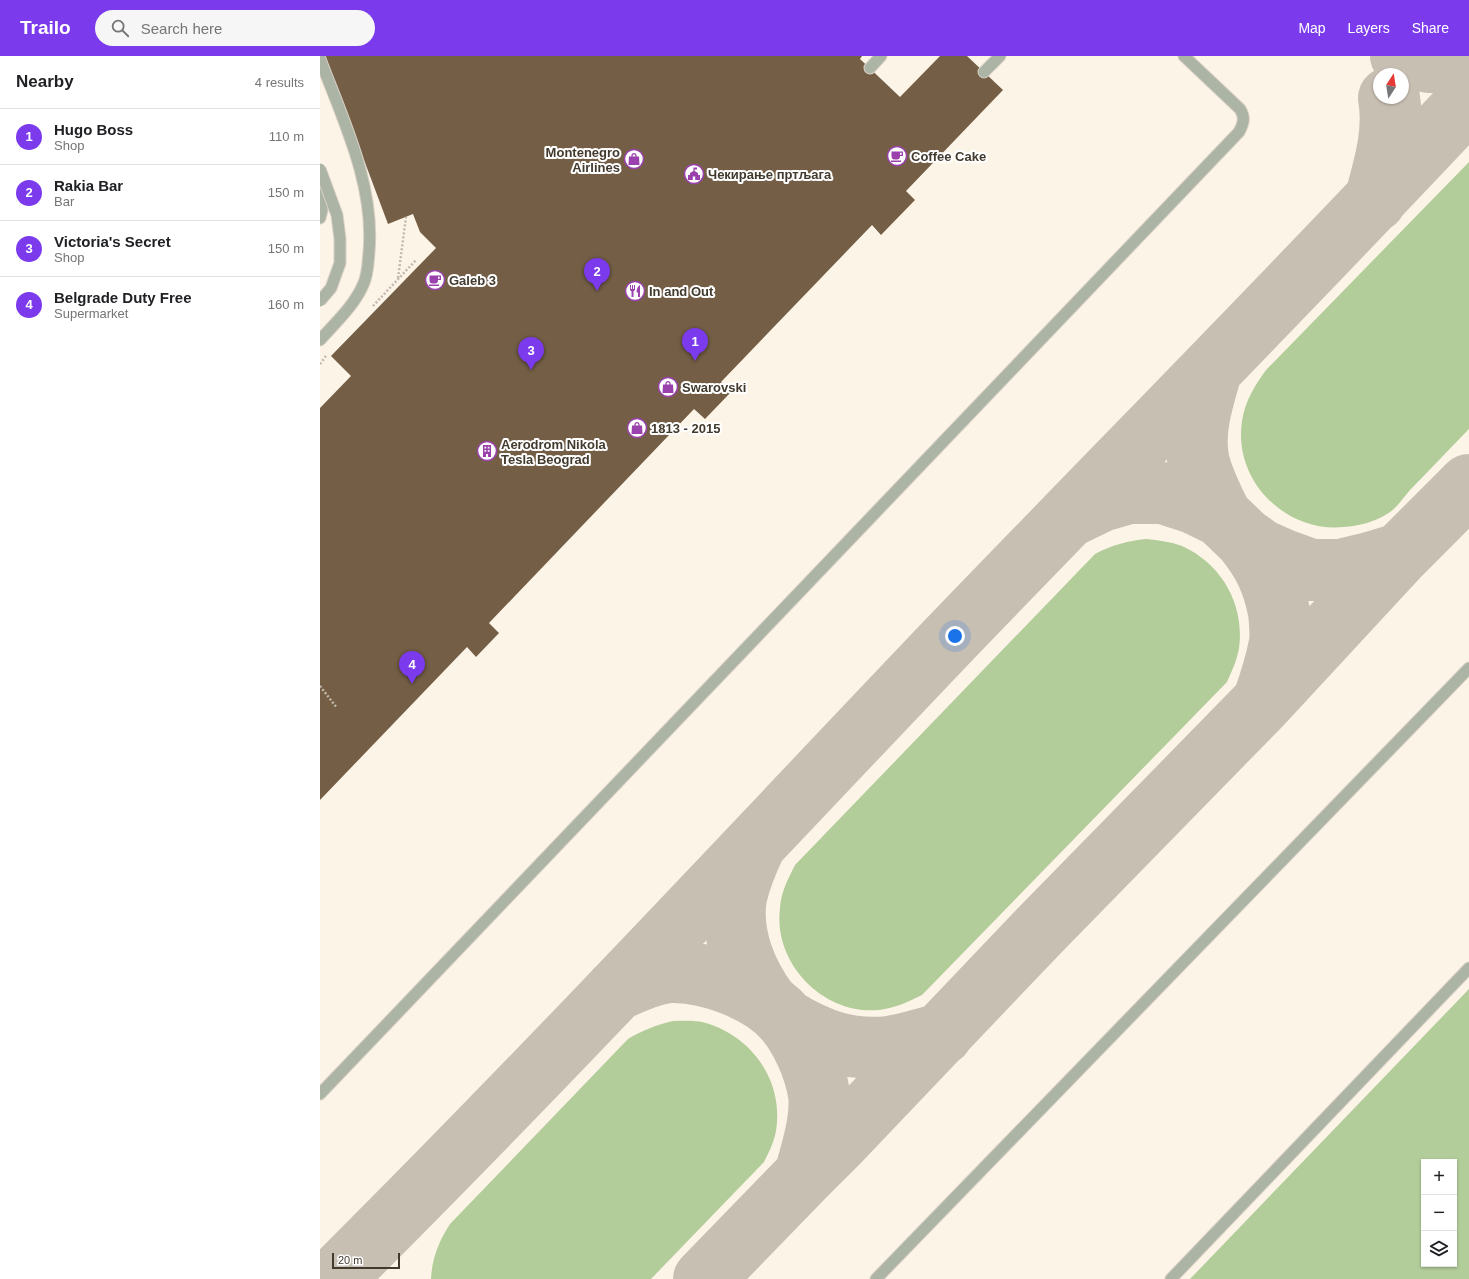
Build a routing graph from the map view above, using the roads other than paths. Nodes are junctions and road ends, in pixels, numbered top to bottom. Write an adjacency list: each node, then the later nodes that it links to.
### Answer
1 (881, 56): 5 (street)
2 (1000, 56): 6 (street)
3 (1184, 56): 13 (street)
4 (320, 59): 10 (street)
5 (870, 68)
6 (984, 72)
7 (320, 170): 8 (street); 9 (street, bridge)
8 (320, 218)
9 (320, 301)
10 (320, 340)
11 (1469, 668): 14 (street)
12 (1469, 968): 15 (street)
13 (320, 1094)
14 (876, 1279)
15 (1171, 1279)

